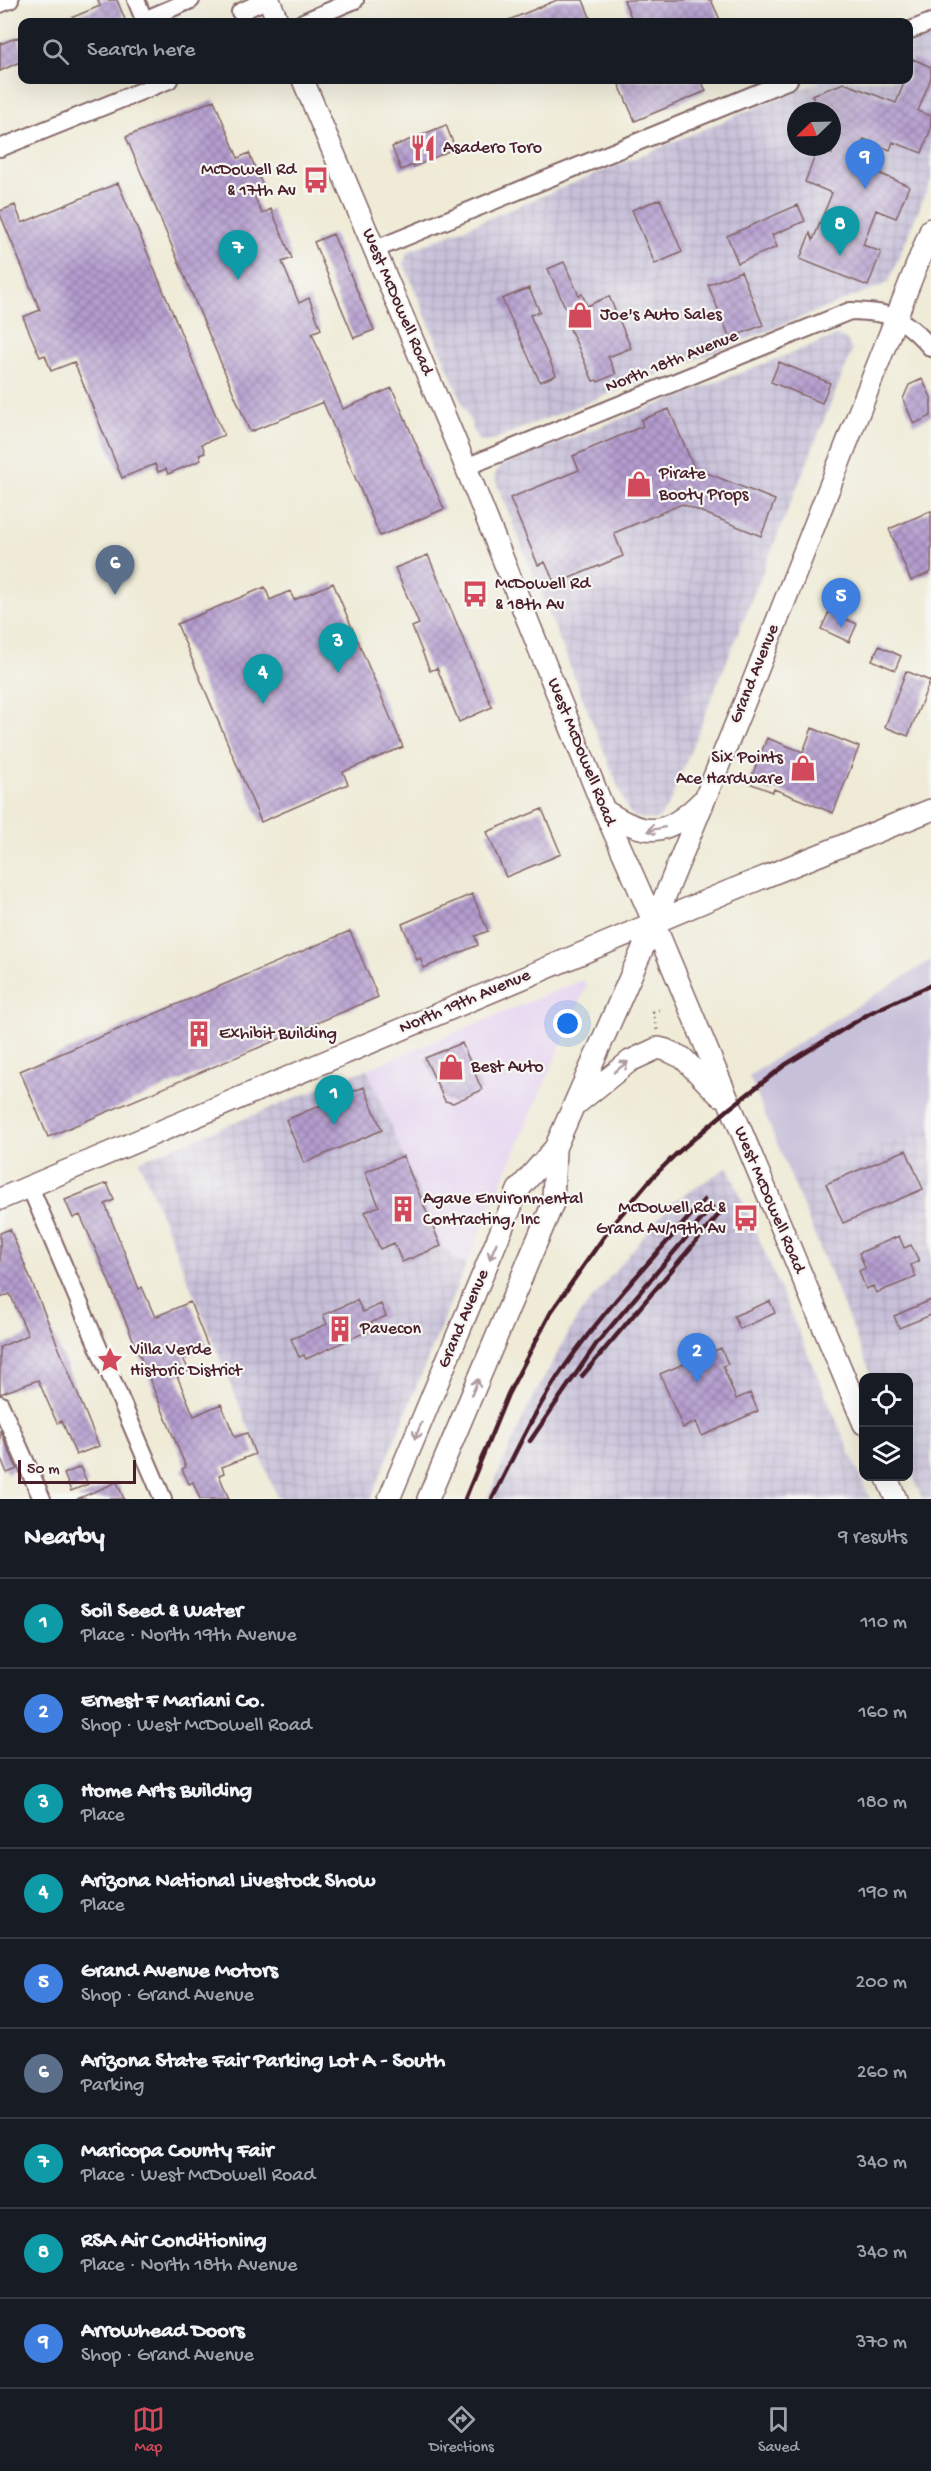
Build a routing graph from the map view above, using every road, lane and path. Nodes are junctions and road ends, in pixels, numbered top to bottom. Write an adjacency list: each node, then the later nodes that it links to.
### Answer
1 (10, 0): 6 (street)
2 (136, 0): 8 (street)
3 (191, 0): 9 (street)
4 (268, 0): 7 (street); 10 (main road)
5 (355, 0): 11 (street)
6 (0, 4)
7 (240, 12)
8 (144, 18)
9 (152, 18)
10 (277, 18)
11 (312, 18)
12 (931, 22): 13 (street)
13 (913, 29)
14 (159, 84): 17 (street)
15 (305, 84): 19 (main road, West McDowell Road)
16 (779, 84): 19 (street)
17 (0, 148)
18 (931, 229): 20 (main road, Grand Avenue)
19 (376, 249): 22 (main road, West McDowell Road)
20 (897, 316): 21 (street); 22 (street, North 18th Avenue); 23 (main road, Grand Avenue)
21 (931, 348)
22 (466, 467): 24 (main road, West McDowell Road)
23 (705, 798): 24 (main road, one-way to 24); 26 (main road, Grand Avenue)
24 (604, 810): 26 (main road, West McDowell Road)
25 (931, 810): 26 (main road, North 19th Avenue)
26 (654, 923): 29 (main road, Grand Avenue); 30 (main road, West McDowell Road); 32 (main road, North 19th Avenue)
27 (659, 1010): 28 (path)
28 (658, 1035)
29 (576, 1104): 30 (main road, one-way to 30); 31 (main road, Grand Avenue)
30 (730, 1108): 35 (main road, West McDowell Road)
31 (555, 1148): 39 (main road, Grand Avenue, one-way to 39); 40 (main road, Grand Avenue, one-way to 31)
32 (30, 1187): 33 (main road, North 19th Avenue); 38 (street)
33 (0, 1199)
34 (0, 1404): 37 (street)
35 (859, 1412)
36 (888, 1481): 41 (main road)
37 (42, 1499)
38 (163, 1499)
39 (389, 1499)
40 (428, 1499)
41 (896, 1499)

